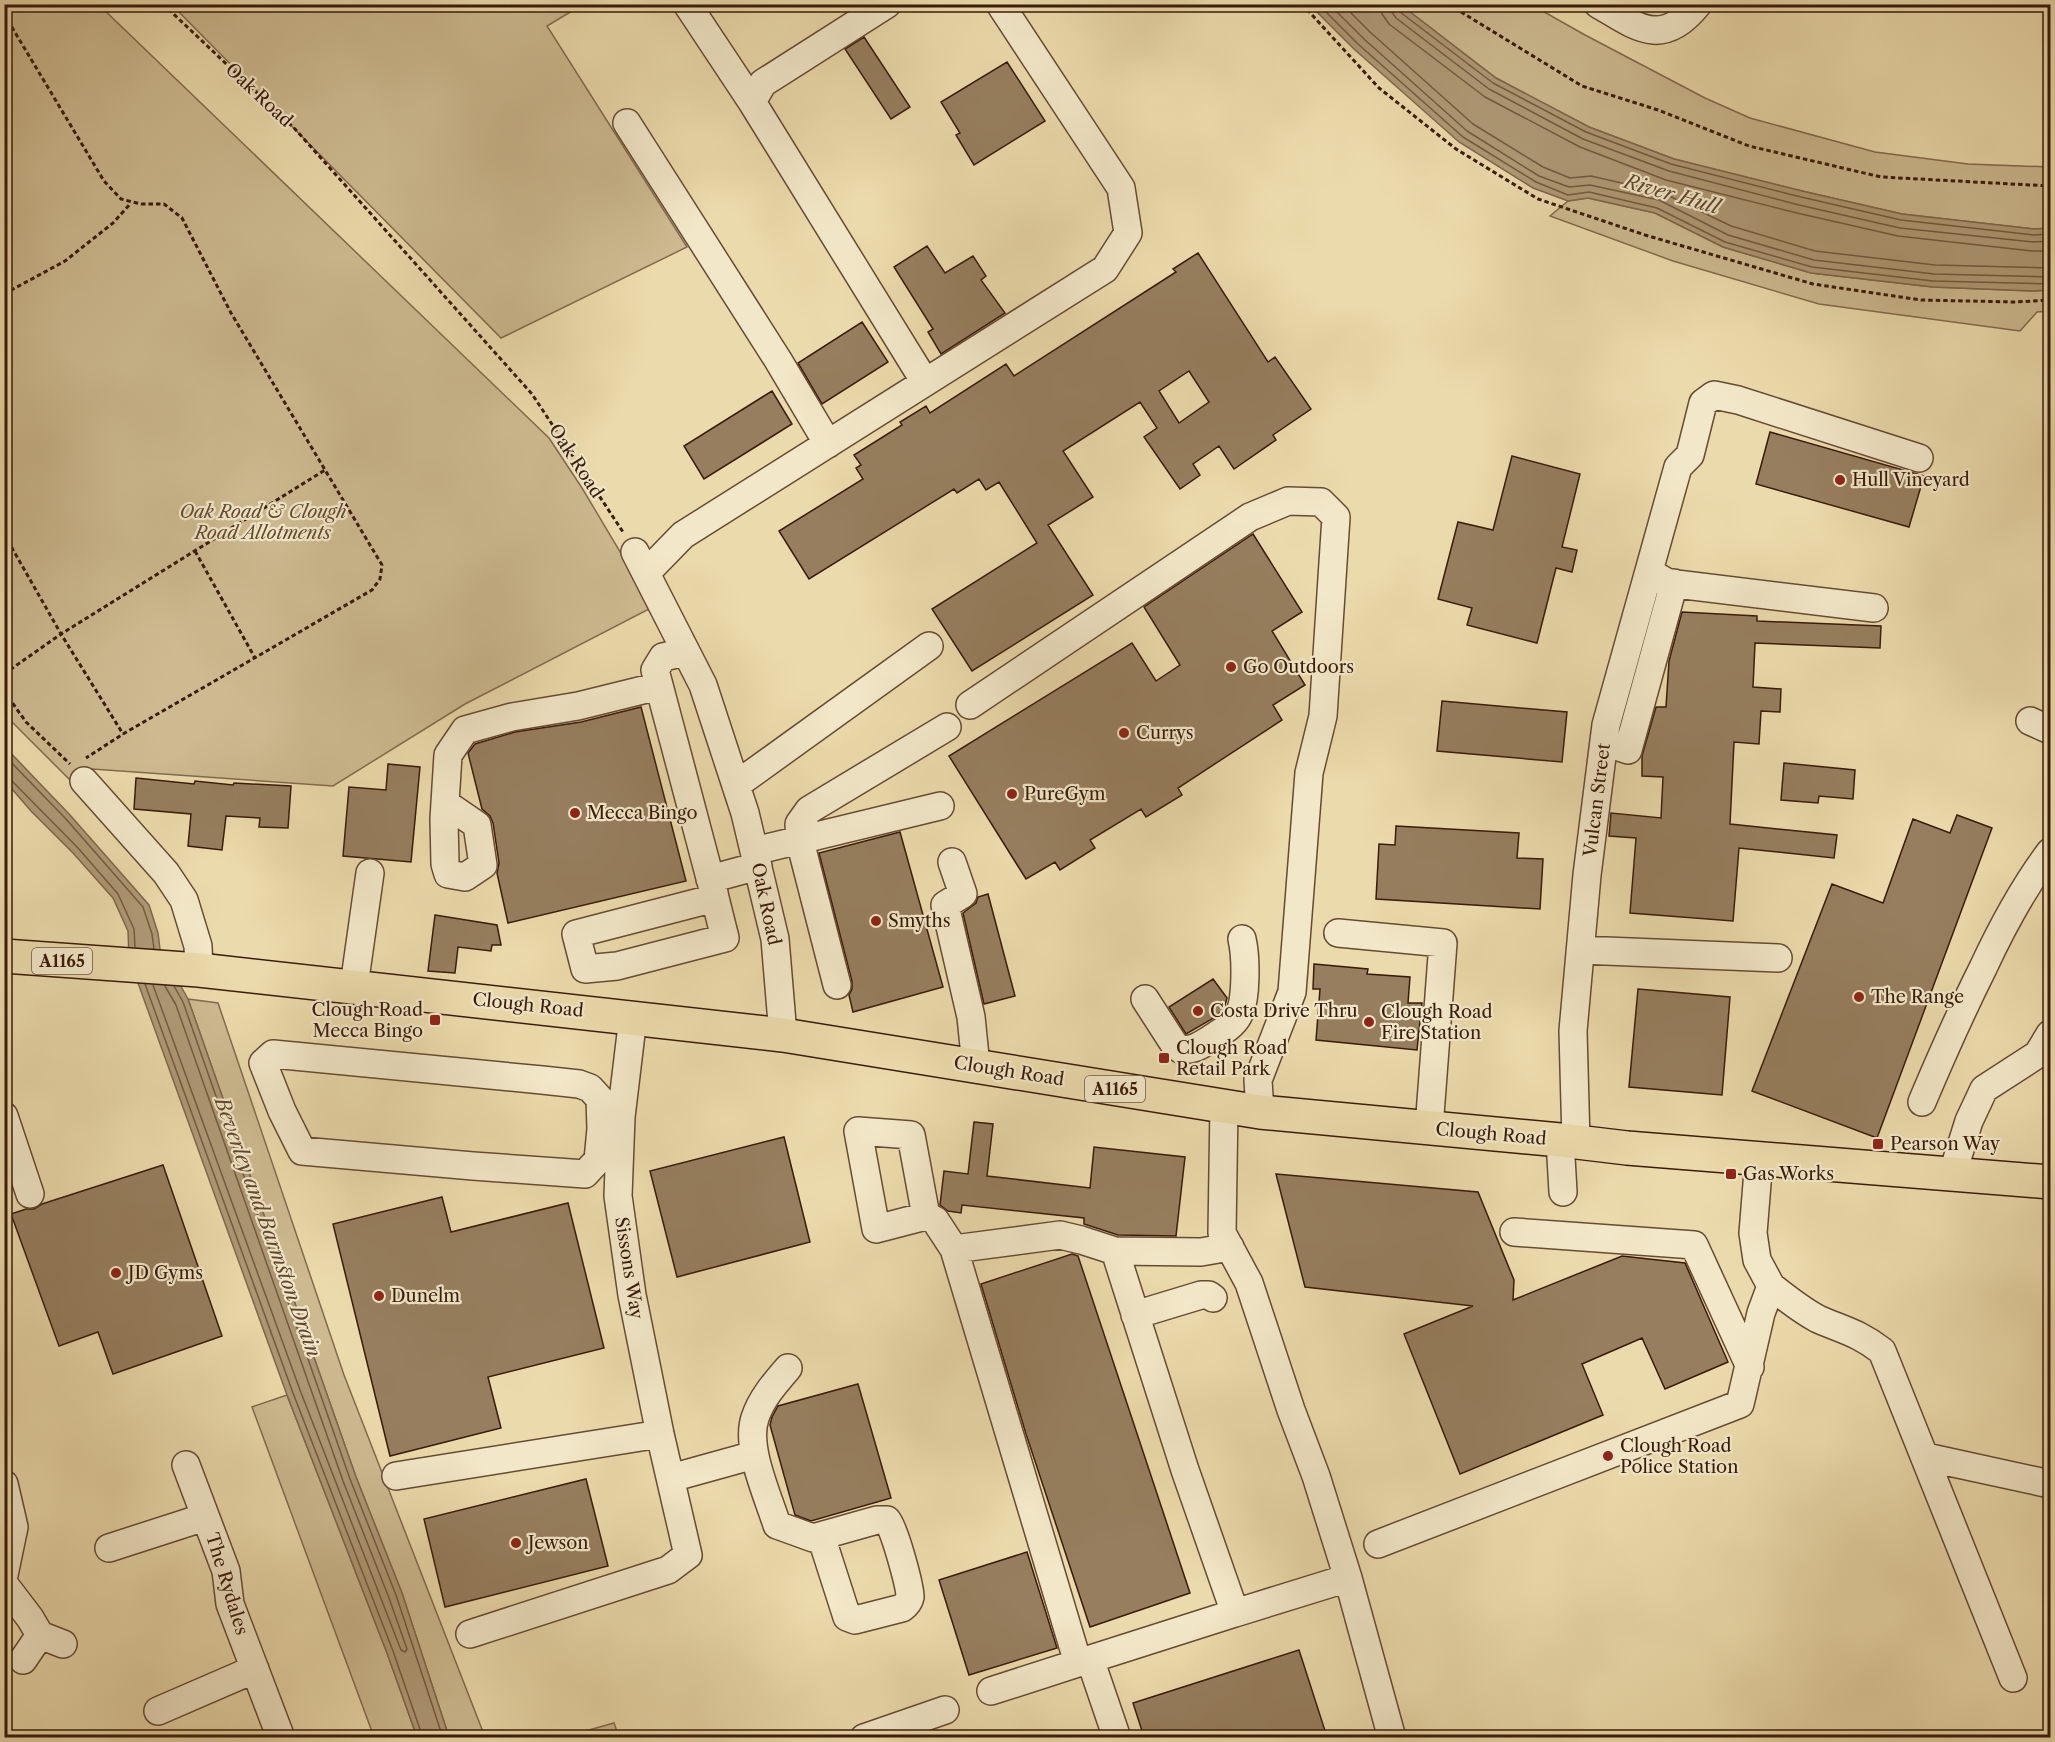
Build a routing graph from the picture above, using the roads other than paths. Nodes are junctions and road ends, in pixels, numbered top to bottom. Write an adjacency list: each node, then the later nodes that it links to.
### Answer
1 (886, 4): 6 (street)
2 (1000, 4): 8 (street)
3 (1598, 4): 4 (street)
4 (1698, 4)
5 (688, 5): 6 (street)
6 (752, 102): 8 (street)
7 (627, 123): 9 (street)
8 (925, 382): 9 (street)
9 (828, 444): 15 (street, Oak Road)
10 (1920, 458): 11 (street, Vulcan Street)
11 (1649, 572): 12 (street); 19 (street, Vulcan Street)
12 (1674, 584): 13 (street); 19 (street)
13 (1874, 608)
14 (929, 646): 21 (street)
15 (686, 652): 16 (street); 21 (street, Oak Road)
16 (659, 686): 22 (street); 29 (street)
17 (970, 705): 45 (street)
18 (947, 727): 24 (street)
19 (1604, 742): 32 (street, Vulcan Street)
20 (78, 774): 35 (street)
21 (736, 785): 26 (street, Oak Road)
22 (445, 803)
23 (940, 806): 24 (street)
24 (800, 841): 26 (street); 36 (street)
25 (2050, 852): 43 (street)
26 (756, 859): 29 (street); 41 (street, Oak Road)
27 (951, 862): 42 (street)
28 (370, 873): 37 (street)
29 (713, 888): 29 (street)
30 (1338, 933): 47 (street)
31 (1242, 939): 38 (street)
32 (1581, 950): 34 (street); 49 (street, Vulcan Street)
33 (4, 956): 35 (main road, Clough Road / A1165)
34 (1778, 958)
35 (190, 969): 37 (main road, Clough Road / A1165)
36 (837, 985)
37 (354, 986): 39 (main road, Clough Road / A1165)
38 (1145, 999)
39 (633, 1017): 41 (main road, Clough Road / A1165); 48 (street, Sissons Way)
40 (2050, 1034): 51 (street)
41 (783, 1035): 42 (main road, Clough Road / A1165)
42 (976, 1066): 44 (main road, Clough Road / A1165)
43 (1922, 1102)
44 (1224, 1106): 45 (main road, Clough Road / A1165); 57 (street)
45 (1260, 1112): 47 (main road, Clough Road / A1165)
46 (4, 1116): 54 (street)
47 (1429, 1128): 49 (main road, Clough Road / A1165)
48 (611, 1132): 48 (street); 65 (street, Sissons Way)
49 (1568, 1141): 50 (main road, Clough Road / A1165); 53 (street, Vulcan Street)
50 (1759, 1159): 51 (main road, Clough Road / A1165); 60 (street)
51 (1952, 1174): 52 (main road, Clough Road / A1165)
52 (2050, 1182)
53 (1563, 1192)
54 (30, 1194)
55 (926, 1216): 58 (street)
56 (1514, 1232): 63 (street)
57 (1230, 1247): 59 (street); 78 (street)
58 (954, 1249): 59 (street); 83 (street)
59 (1115, 1251): 62 (street)
60 (1771, 1286): 63 (street); 67 (street)
61 (1213, 1298): 62 (street)
62 (1135, 1315): 80 (street)
63 (1750, 1367): 75 (street)
64 (788, 1368): 66 (street)
65 (660, 1434): 69 (street); 70 (street, Sissons Way)
66 (754, 1455): 70 (street); 74 (street)
67 (1926, 1457): 71 (street); 85 (street)
68 (186, 1465): 73 (street, The Rydales)
69 (396, 1476)
70 (671, 1478): 81 (street, Sissons Way)
71 (2050, 1484)
72 (4, 1485): 77 (street)
73 (205, 1516): 76 (street); 84 (street, The Rydales)
74 (821, 1536)
75 (1378, 1544)
76 (109, 1548)
77 (4, 1575)
78 (1348, 1578): 80 (street); 92 (street)
79 (4, 1584): 82 (street)
80 (1235, 1613): 83 (street)
81 (470, 1634)
82 (23, 1660)
83 (1084, 1661): 86 (street); 91 (street)
84 (255, 1669): 88 (street); 89 (street, The Rydales)
85 (2013, 1678)
86 (991, 1691)
87 (945, 1710): 90 (street)
88 (158, 1711)
89 (281, 1737)
90 (864, 1737)
91 (1117, 1737)
92 (1392, 1737)

